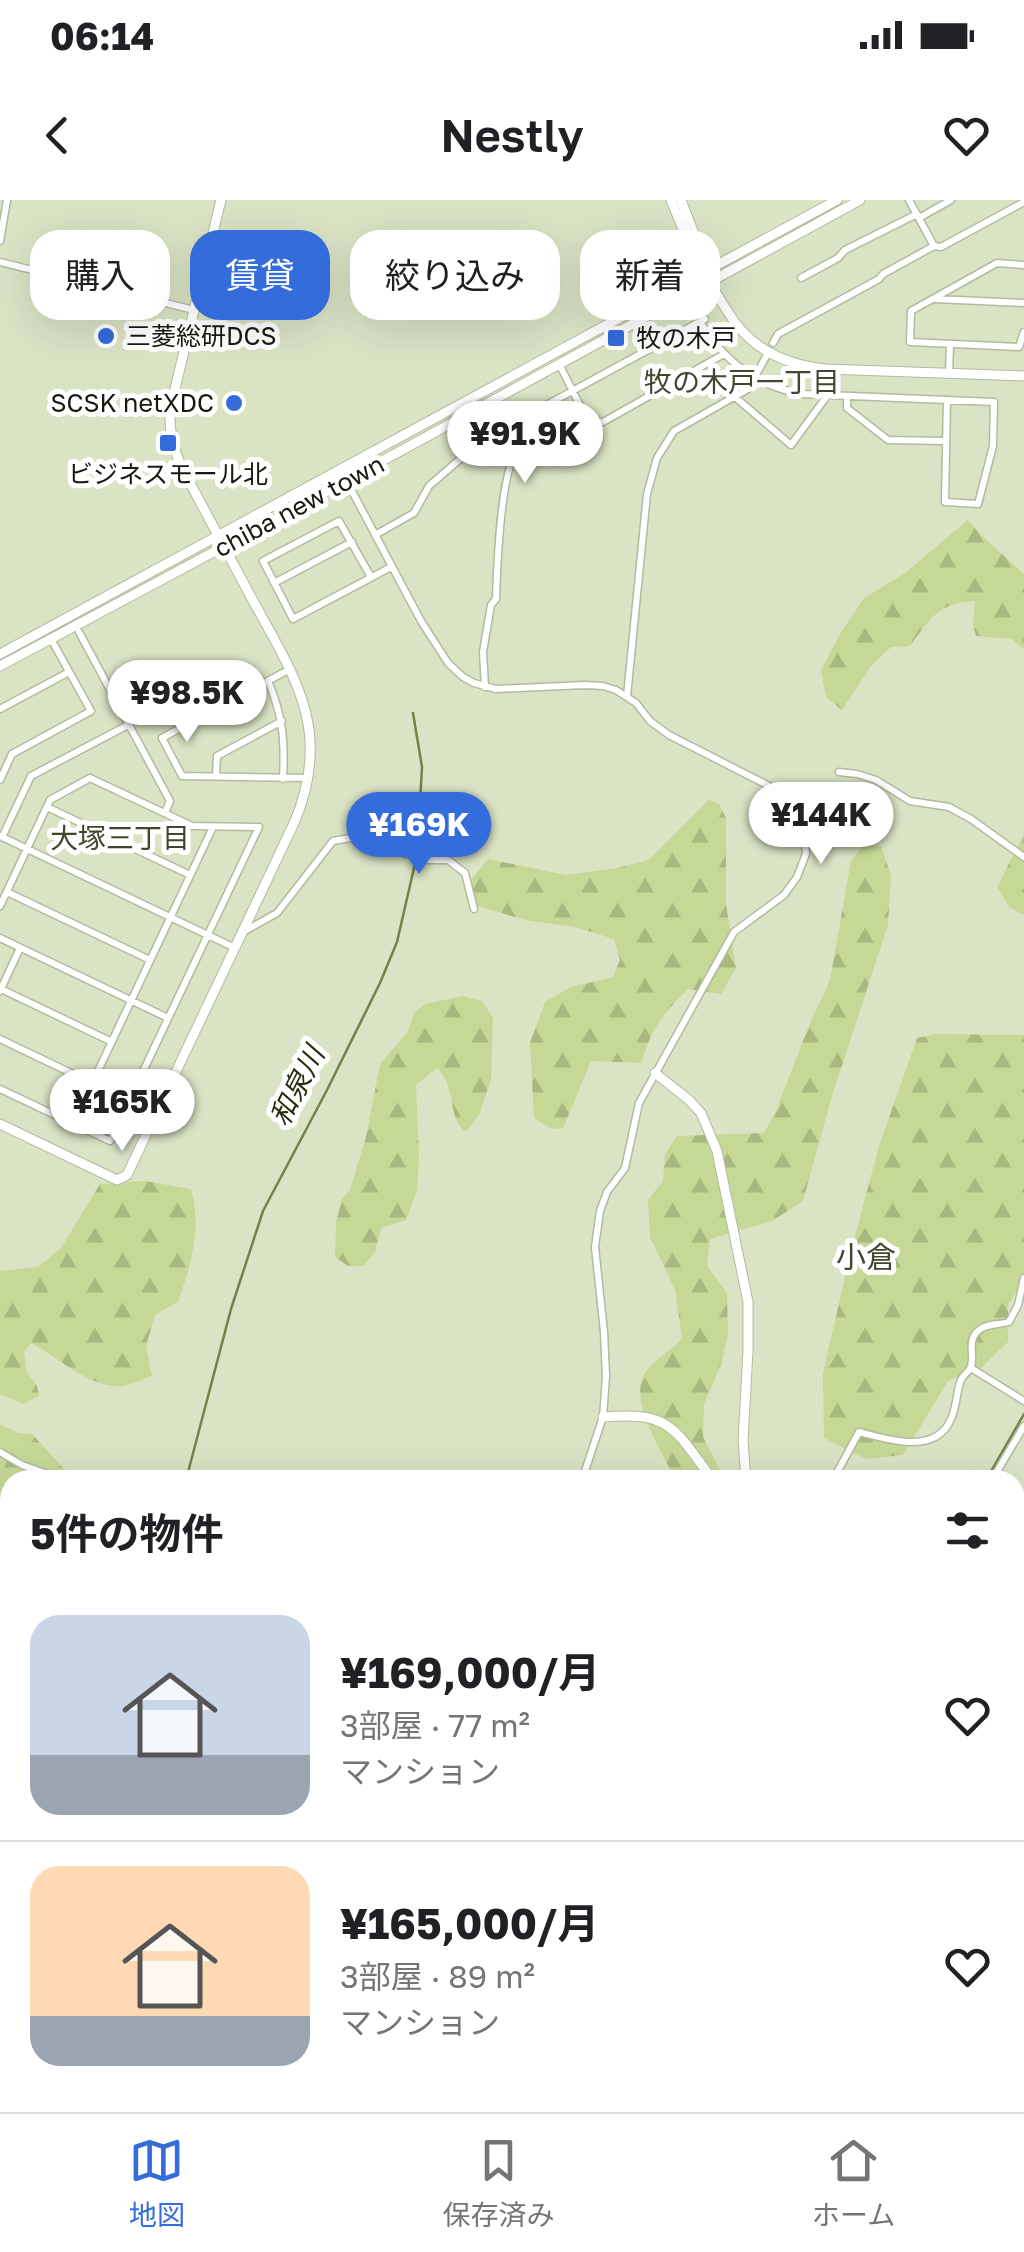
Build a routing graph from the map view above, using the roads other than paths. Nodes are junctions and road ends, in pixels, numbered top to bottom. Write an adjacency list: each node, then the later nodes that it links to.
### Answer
1 (7, 200): 14 (street)
2 (221, 200): 11 (street)
3 (671, 200): 12 (street)
4 (681, 200): 13 (street)
5 (837, 200): 17 (street, chiba new town)
6 (860, 200): 19 (street, chiba new town)
7 (909, 200): 10 (street)
8 (951, 200): 10 (street)
9 (1024, 202): 15 (street)
10 (918, 216): 15 (street); 20 (street)
11 (214, 230)
12 (685, 230)
13 (691, 230)
14 (0, 240)
15 (934, 246): 30 (street)
16 (0, 262): 24 (street)
17 (720, 263)
18 (1024, 264): 22 (street)
19 (720, 277)
20 (801, 278)
21 (720, 298): 30 (street)
22 (932, 299): 23 (street); 29 (street)
23 (1024, 303)
24 (190, 309)
25 (192, 320): 46 (street)
26 (615, 320): 43 (street, chiba new town)
27 (640, 320): 32 (street, chiba new town)
28 (1024, 332): 29 (street)
29 (950, 344): 33 (street)
30 (770, 348): 33 (street); 35 (street)
31 (724, 354): 35 (street); 36 (street); 41 (street)
32 (559, 364): 36 (street); 44 (street, chiba new town)
33 (950, 372): 34 (street)
34 (1024, 376)
35 (754, 378): 37 (street); 39 (street)
36 (573, 391): 41 (street); 45 (street)
37 (827, 395): 38 (street); 39 (street)
38 (847, 396): 40 (street); 42 (street)
39 (736, 397): 60 (street)
40 (947, 400): 42 (street); 42 (street)
41 (590, 420): 59 (street)
42 (946, 441)
43 (341, 470): 44 (street); 46 (street, chiba new town)
44 (347, 481): 45 (street); 48 (street, chiba new town)
45 (374, 535): 49 (street)
46 (218, 536): 48 (street); 53 (street, chiba new town)
47 (352, 542): 50 (street); 51 (street); 51 (street)
48 (224, 547): 53 (street, chiba new town); 56 (street)
49 (391, 567): 50 (street); 59 (street)
50 (371, 577): 51 (street)
51 (274, 583)
52 (79, 632): 63 (street)
53 (52, 635): 54 (street, chiba new town); 55 (street, chiba new town); 57 (street)
54 (0, 654)
55 (0, 666)
56 (290, 669): 58 (street); 66 (street)
57 (69, 672): 61 (street); 68 (street)
58 (268, 681): 62 (street); 65 (street)
59 (485, 687): 60 (street)
60 (626, 696): 91 (street)
61 (0, 709)
62 (282, 721): 65 (street); 67 (street)
63 (128, 725): 70 (street); 72 (street)
64 (839, 772): 74 (street)
65 (216, 777): 67 (street)
66 (308, 778): 67 (street); 80 (street)
67 (283, 779)
68 (0, 780)
69 (47, 807): 70 (street); 73 (street); 75 (street)
70 (164, 813): 71 (street)
71 (214, 826): 75 (street); 81 (street)
72 (1, 838): 73 (street)
73 (27, 849): 76 (street); 79 (street)
74 (1024, 857)
75 (190, 875): 79 (street)
76 (7, 892): 77 (street); 85 (street)
77 (0, 906)
78 (474, 909): 80 (street)
79 (170, 917): 81 (street); 85 (street)
80 (242, 933): 84 (street)
81 (207, 935): 84 (street); 88 (street)
82 (0, 938): 83 (street)
83 (20, 948): 86 (street); 87 (street)
84 (235, 948): 94 (street)
85 (150, 960): 87 (street)
86 (0, 990): 90 (street)
87 (131, 1000): 88 (street); 90 (street)
88 (168, 1018): 95 (street)
89 (0, 1038): 92 (street)
90 (112, 1042): 92 (street)
91 (655, 1073): 99 (street); 105 (street)
92 (92, 1083): 95 (street)
93 (0, 1089): 95 (street)
94 (0, 1124)
95 (73, 1124)
96 (1024, 1278): 97 (street)
97 (970, 1368): 98 (street); 106 (street)
98 (1024, 1401)
99 (603, 1418): 103 (street); 104 (street)
100 (1024, 1426): 107 (street)
101 (0, 1452): 102 (street)
102 (36, 1470)
103 (585, 1470)
104 (705, 1470)
105 (745, 1470)
106 (838, 1470)
107 (998, 1470)

